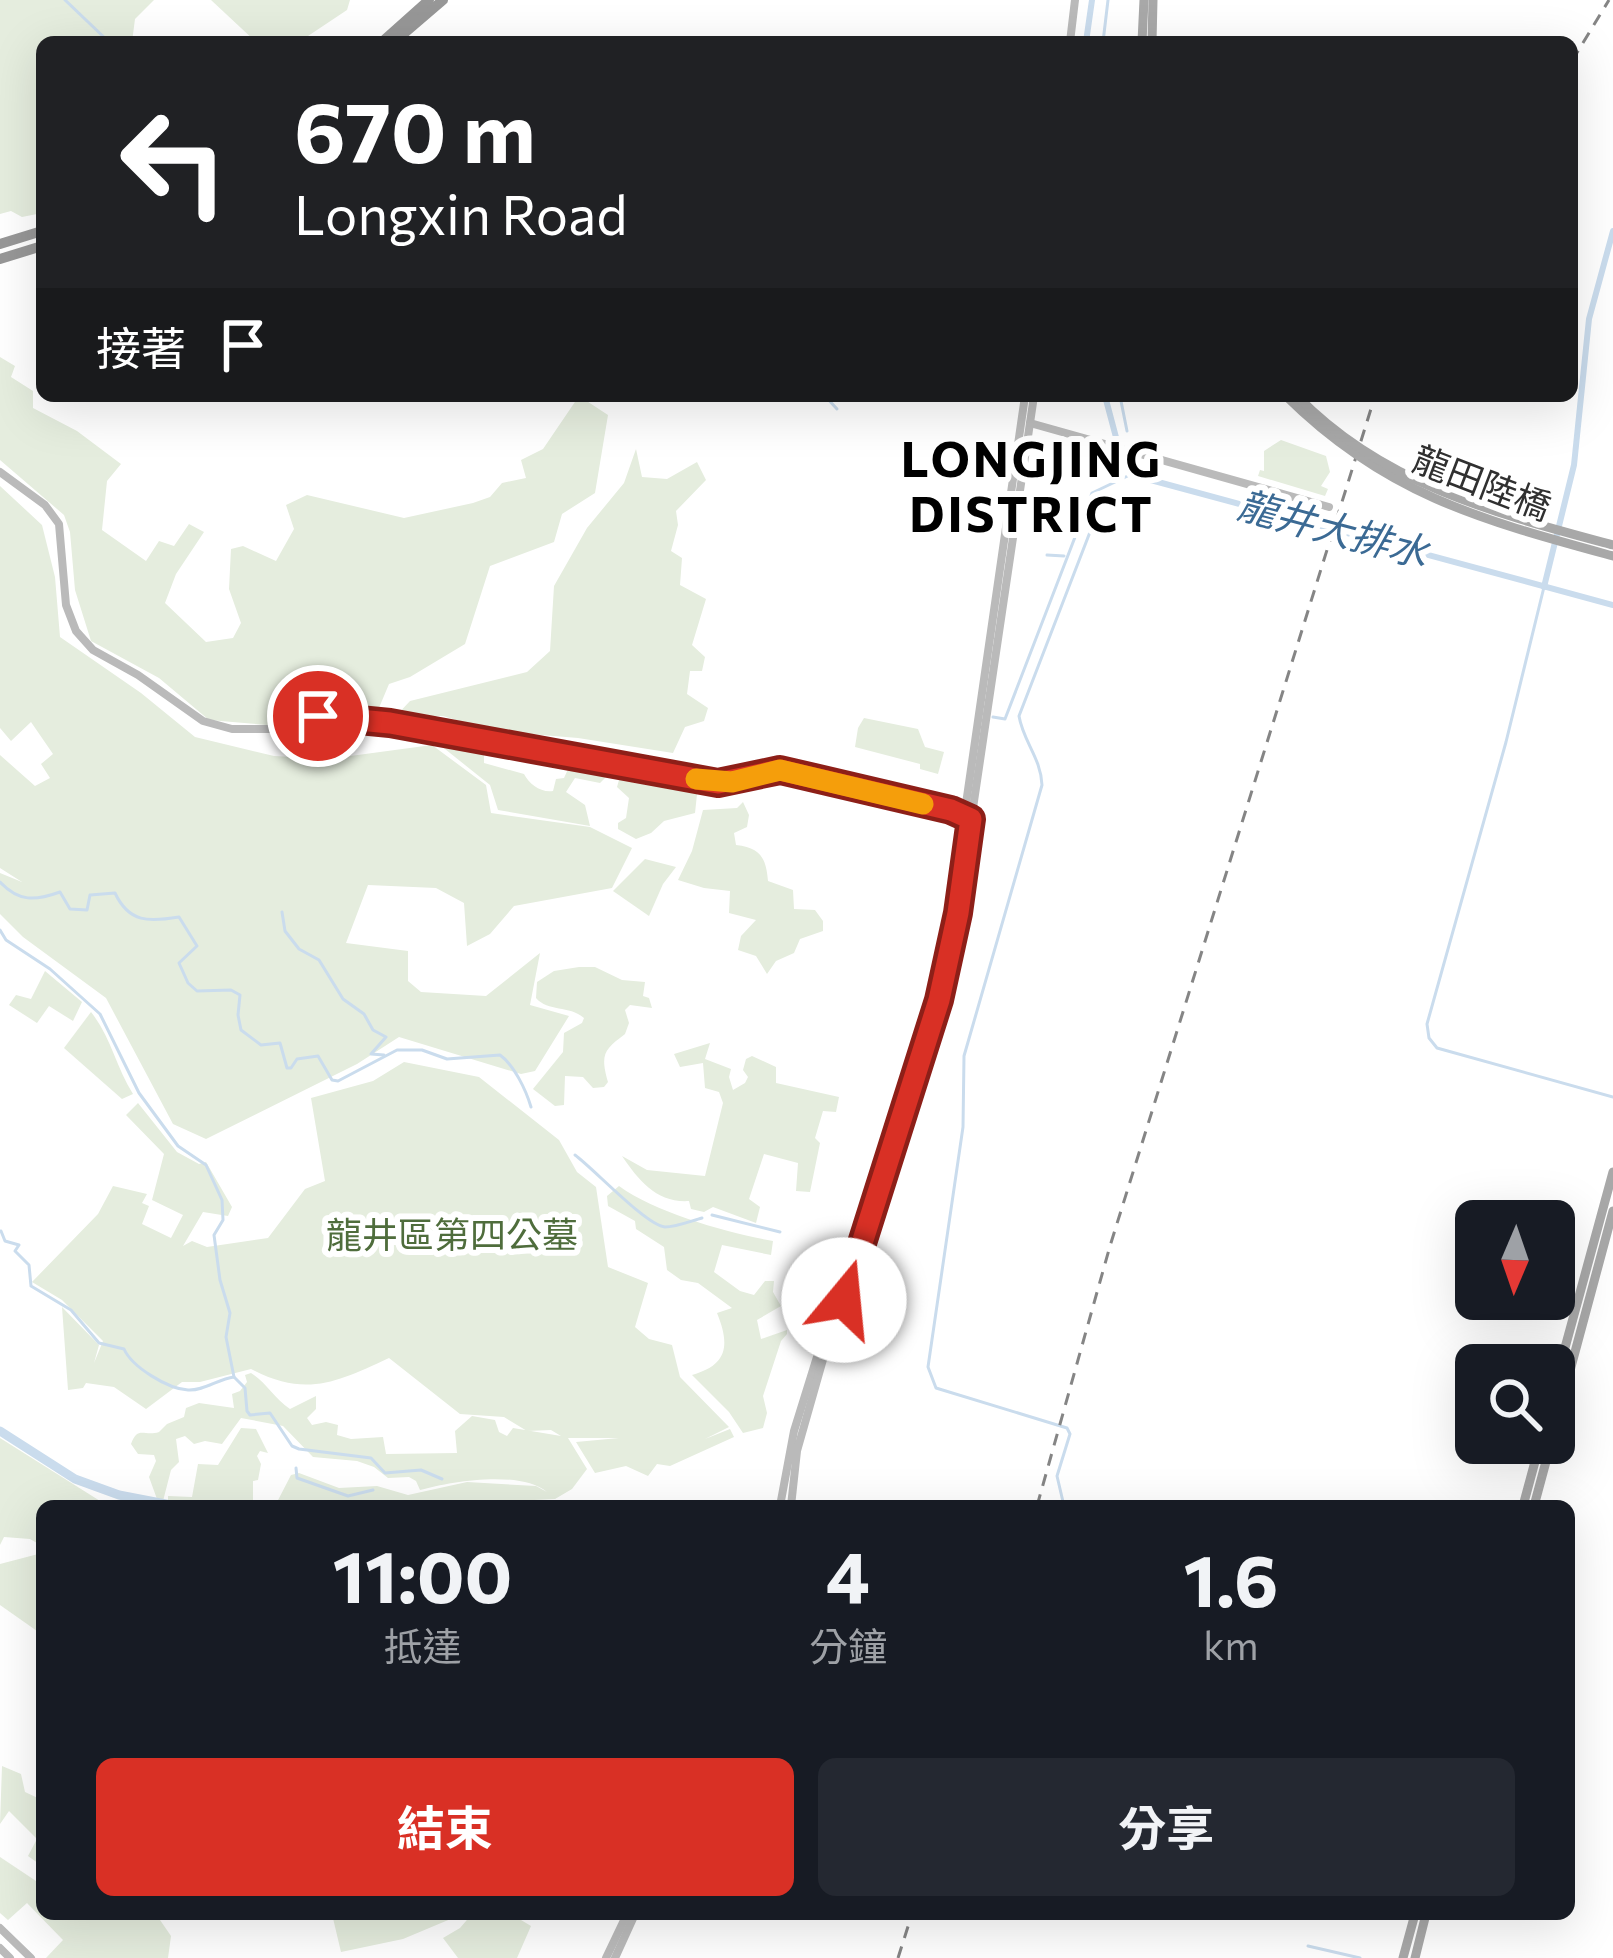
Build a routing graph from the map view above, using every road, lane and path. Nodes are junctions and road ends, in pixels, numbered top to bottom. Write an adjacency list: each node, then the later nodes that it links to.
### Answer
1 (430, 0): 6 (highway)
2 (443, 0): 7 (highway)
3 (1075, 0): 8 (street)
4 (1144, 0): 9 (main road)
5 (1153, 0): 10 (main road)
6 (389, 36)
7 (401, 36)
8 (1071, 36)
9 (1142, 36)
10 (1152, 36)
11 (36, 233): 12 (highway)
12 (0, 244)
13 (36, 248): 14 (highway)
14 (0, 259)
15 (1029, 402): 18 (street)
16 (1293, 402): 22 (main road, 龍田陸橋, bridge)
17 (1305, 402): 21 (main road, 龍田陸橋, bridge)
18 (1026, 423): 20 (street); 23 (street)
19 (0, 472): 23 (street)
20 (1329, 507)
21 (1613, 545)
22 (1613, 556)
23 (967, 817): 24 (street)
24 (878, 1172): 27 (street); 28 (street)
25 (1613, 1172): 30 (main road)
26 (1613, 1211): 30 (main road)
27 (846, 1264): 28 (street); 29 (street)
28 (844, 1300): 31 (street)
29 (830, 1308): 31 (street); 34 (street)
30 (1582, 1308): 32 (main road); 33 (main road)
31 (828, 1342): 34 (street)
32 (1569, 1344)
33 (1574, 1344)
34 (793, 1450): 37 (street); 38 (street)
35 (1534, 1464): 39 (main road)
36 (1545, 1464): 40 (main road)
37 (781, 1500)
38 (791, 1500)
39 (1525, 1500)
40 (1536, 1500)
41 (628, 1920): 48 (street)
42 (1413, 1920): 49 (main road)
43 (1424, 1920): 50 (main road)
44 (0, 1928): 47 (street)
45 (0, 1948): 46 (street)
46 (10, 1958)
47 (31, 1958)
48 (611, 1958)
49 (1403, 1958)
50 (1415, 1958)

